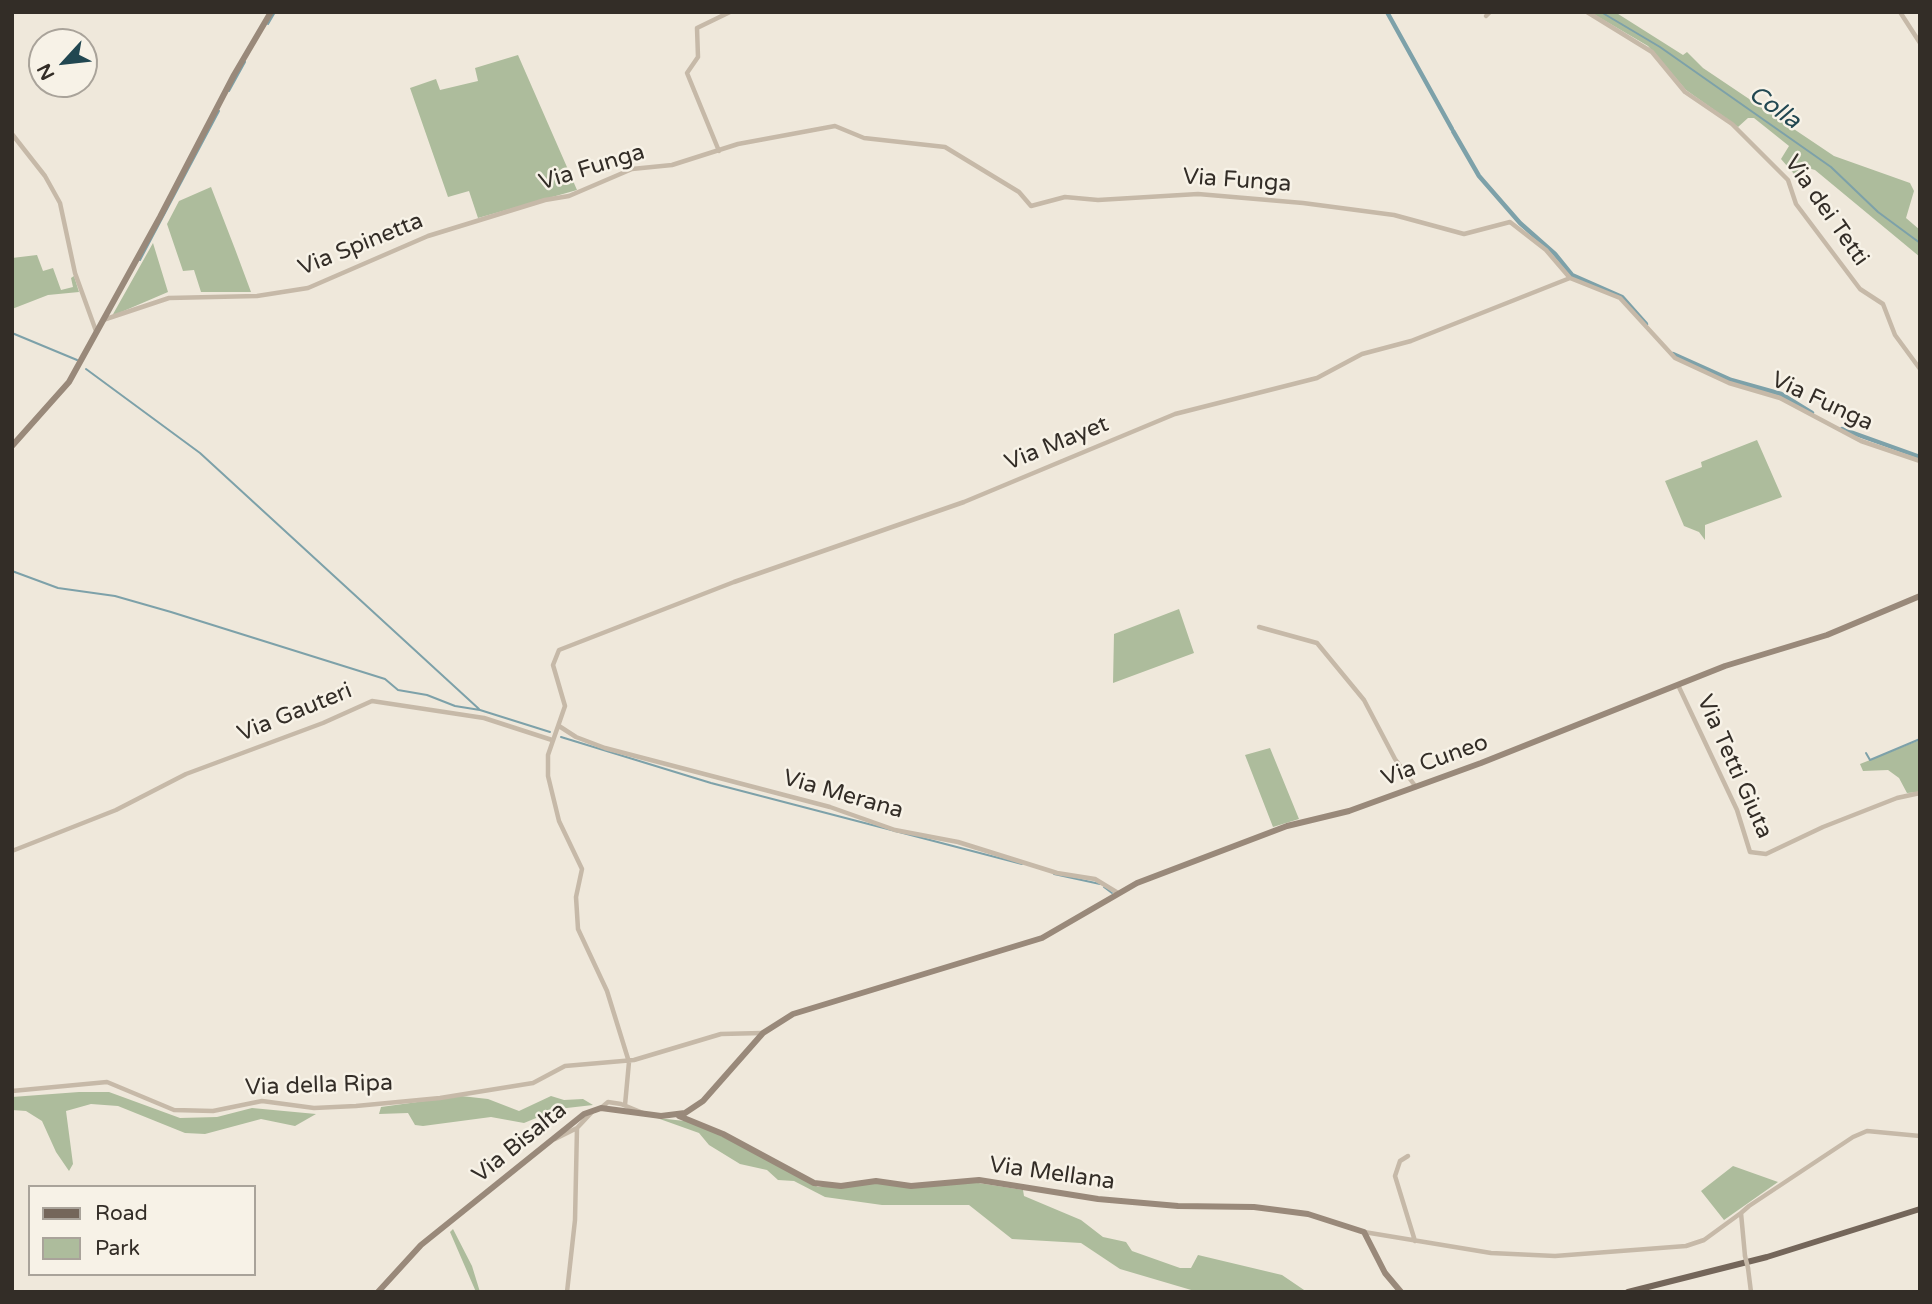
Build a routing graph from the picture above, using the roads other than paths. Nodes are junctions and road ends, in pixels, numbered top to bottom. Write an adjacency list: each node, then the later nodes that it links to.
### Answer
1 (271, 12): 10 (street)
2 (730, 12): 7 (street)
3 (1587, 12): 12 (street, Via dei Tetti)
4 (1900, 12): 5 (street)
5 (1920, 43)
6 (12, 134): 11 (street)
7 (719, 150): 8 (street, Via Funga); 9 (street, Via Funga)
8 (509, 211): 10 (street, Via Spinetta)
9 (1570, 278): 14 (street, Via Funga); 18 (street, Via Mayet)
10 (101, 320): 11 (street)
11 (96, 331): 13 (street)
12 (1920, 369)
13 (12, 446)
14 (1920, 461)
15 (1920, 596): 17 (street, Via Cuneo)
16 (1259, 627): 20 (street)
17 (1678, 685): 20 (street, Via Cuneo); 21 (street, Via Tetti Giuta)
18 (559, 726): 19 (street); 23 (street, Via Merana)
19 (552, 740): 22 (street, Via Gauteri); 25 (street)
20 (1416, 787): 23 (street, Via Cuneo)
21 (1920, 793)
22 (12, 852)
23 (1118, 893): 24 (street, Via Cuneo)
24 (763, 1033): 25 (street, Via della Ripa); 31 (street)
25 (628, 1060): 26 (street, Via della Ripa); 27 (street)
26 (12, 1091)
27 (625, 1105): 28 (street); 30 (street)
28 (601, 1108): 29 (street, Via Bisalta); 30 (street, Via Bisalta)
29 (593, 1111): 32 (street); 34 (street, Via Bisalta)
30 (644, 1114): 31 (street, Via Bisalta)
31 (678, 1115): 38 (street, Via Mellana)
32 (577, 1128): 34 (street); 41 (street)
33 (1920, 1136): 37 (street)
34 (554, 1139): 40 (street, Via Bisalta)
35 (1409, 1156): 39 (street)
36 (1920, 1209): 43 (main road)
37 (1741, 1213): 39 (street); 44 (street, bridge)
38 (1364, 1232): 39 (street); 42 (street)
39 (1415, 1241)
40 (378, 1292)
41 (567, 1292)
42 (1401, 1292)
43 (1628, 1292)
44 (1751, 1292)

